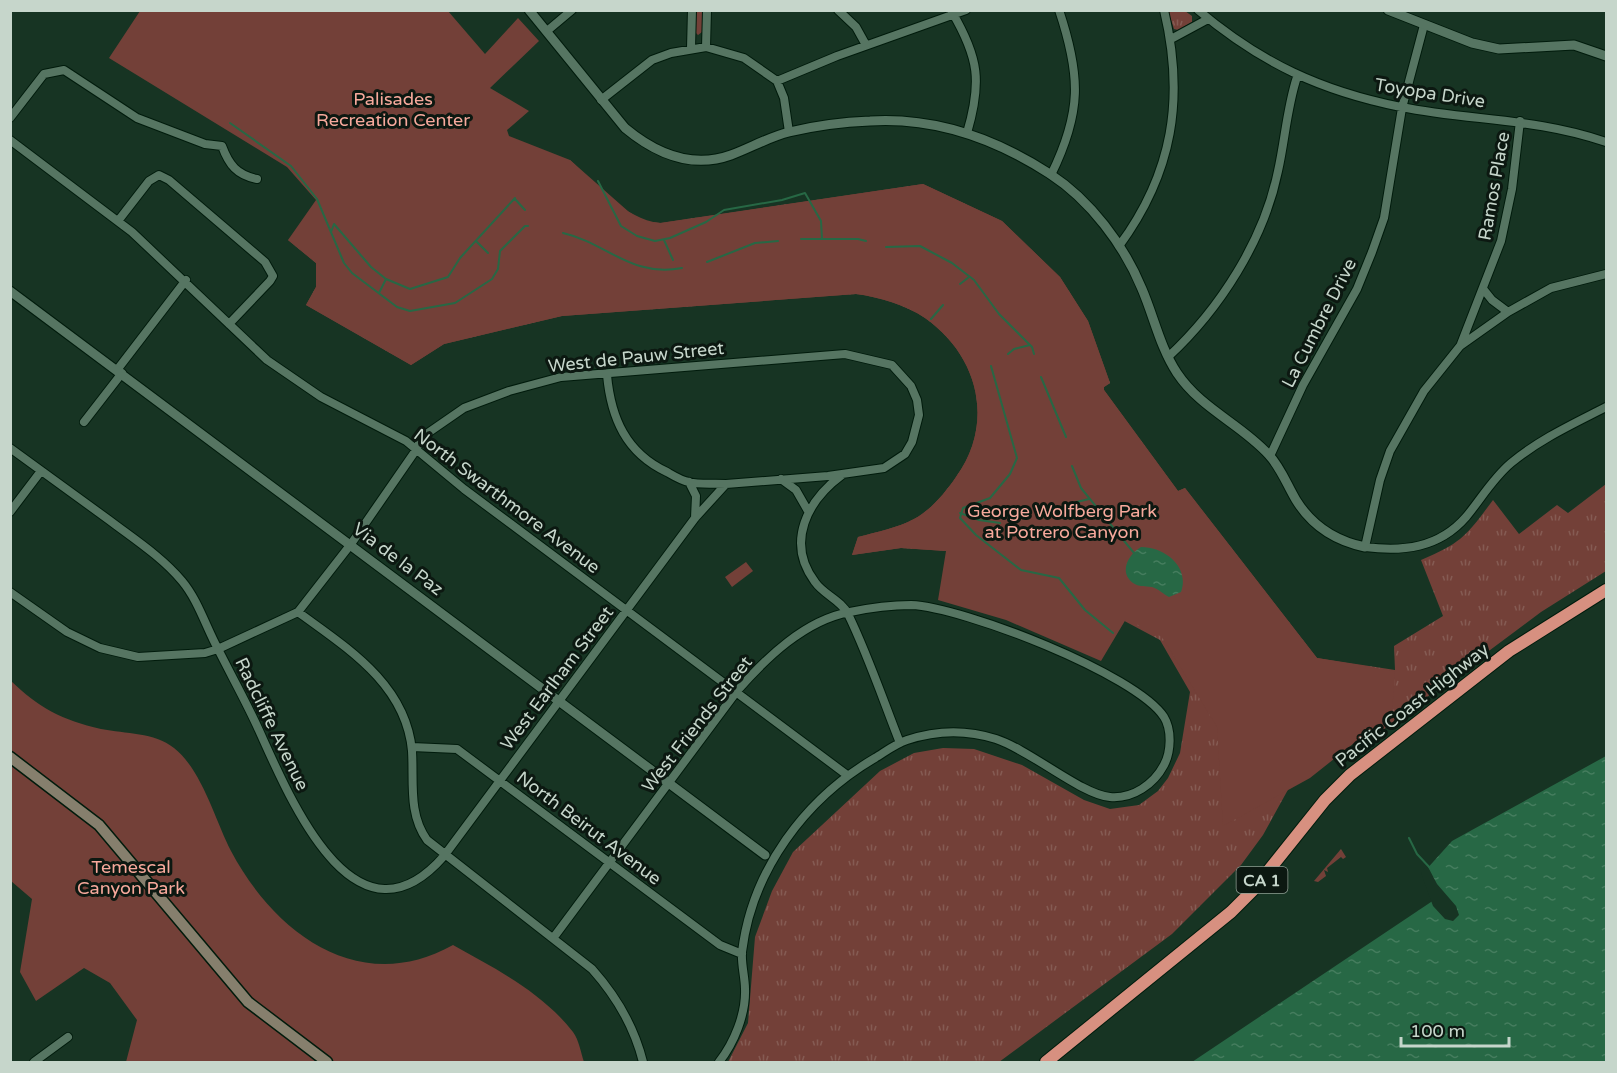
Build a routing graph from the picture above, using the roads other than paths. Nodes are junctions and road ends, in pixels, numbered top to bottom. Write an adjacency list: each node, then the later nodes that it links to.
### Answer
1 (529, 10): 14 (street)
2 (572, 10): 14 (street)
3 (692, 10): 18 (street)
4 (707, 10): 17 (street)
5 (838, 10): 16 (street)
6 (966, 10): 11 (street)
7 (1059, 10): 30 (street)
8 (1164, 10): 15 (street)
9 (1198, 10): 12 (street, Toyopa Drive)
10 (1388, 10): 13 (street)
11 (953, 13): 16 (street); 27 (street)
12 (1209, 19): 15 (street); 20 (street, Toyopa Drive)
13 (1425, 25): 19 (street); 23 (street, La Cumbre Drive)
14 (547, 31): 22 (street)
15 (1171, 39): 33 (street)
16 (867, 45): 21 (street)
17 (706, 47): 18 (street); 21 (street)
18 (691, 48): 22 (street)
19 (1606, 56)
20 (1297, 77): 23 (street, Toyopa Drive); 41 (street)
21 (777, 81): 26 (street)
22 (601, 99): 26 (street)
23 (1402, 108): 25 (street, Toyopa Drive); 50 (street, La Cumbre Drive)
24 (10, 118): 31 (street)
25 (1520, 121): 29 (street, Toyopa Drive); 36 (street, Ramos Place)
26 (789, 132): 27 (street)
27 (967, 133): 30 (street)
28 (10, 140): 32 (street, North Swarthmore Avenue)
29 (1606, 142)
30 (1051, 175): 33 (street)
31 (257, 179)
32 (118, 220): 35 (street, North Swarthmore Avenue); 39 (street)
33 (1119, 246): 41 (street)
34 (1606, 274): 38 (street)
35 (186, 280): 39 (street, North Swarthmore Avenue); 42 (street)
36 (1484, 290): 38 (street); 40 (street, Ramos Place)
37 (10, 291): 42 (street, Via de la Paz)
38 (1508, 312): 40 (street)
39 (229, 324): 47 (street, North Swarthmore Avenue)
40 (1460, 346): 60 (street)
41 (1168, 357): 50 (street)
42 (120, 371): 45 (street); 59 (street, Via de la Paz)
43 (607, 375): 46 (street, West de Pauw Street); 52 (street, West de Pauw Street); 54 (street)
44 (1606, 407): 60 (street)
45 (84, 422)
46 (422, 437): 47 (street); 49 (street)
47 (406, 441): 49 (street, North Swarthmore Avenue)
48 (10, 448): 51 (street)
49 (416, 450): 59 (street); 63 (street, North Swarthmore Avenue)
50 (1270, 456): 60 (street)
51 (41, 471): 57 (street); 66 (street)
52 (843, 474): 53 (street); 56 (street)
53 (780, 479): 55 (street); 56 (street)
54 (688, 482): 55 (street); 58 (street)
55 (726, 484): 58 (street, West Earlham Street)
56 (807, 509): 65 (street)
57 (10, 512)
58 (695, 518): 63 (street, West Earlham Street)
59 (351, 544): 64 (street); 68 (street, Via de la Paz)
60 (1365, 547)
61 (1606, 590): 85 (highway, Pacific Coast Highway / CA 1)
62 (10, 592): 66 (street, Radcliffe Avenue)
63 (627, 610): 67 (street, North Swarthmore Avenue); 68 (street, West Earlham Street)
64 (298, 612): 66 (street); 70 (street)
65 (847, 612): 67 (street, West Friends Street); 69 (street); 69 (street, West Friends Street)
66 (218, 649): 76 (street, Radcliffe Avenue)
67 (737, 691): 72 (street, North Swarthmore Avenue); 74 (street, West Friends Street)
68 (559, 701): 73 (street, West Earlham Street); 74 (street, Via de la Paz)
69 (900, 743): 72 (street)
70 (412, 747): 73 (street, North Beirut Avenue); 76 (street)
71 (10, 757): 82 (main road)
72 (847, 775): 79 (street)
73 (499, 780): 76 (street, West Earlham Street); 77 (street, North Beirut Avenue)
74 (670, 782): 75 (street, Via de la Paz); 77 (street, West Friends Street)
75 (765, 855)
76 (444, 856): 78 (street)
77 (610, 864): 78 (street, West Friends Street); 79 (street, North Beirut Avenue)
78 (554, 937): 83 (street)
79 (742, 954): 84 (street)
80 (68, 1037): 81 (street)
81 (34, 1062)
82 (327, 1062)
83 (643, 1062)
84 (719, 1062)
85 (1046, 1062)

